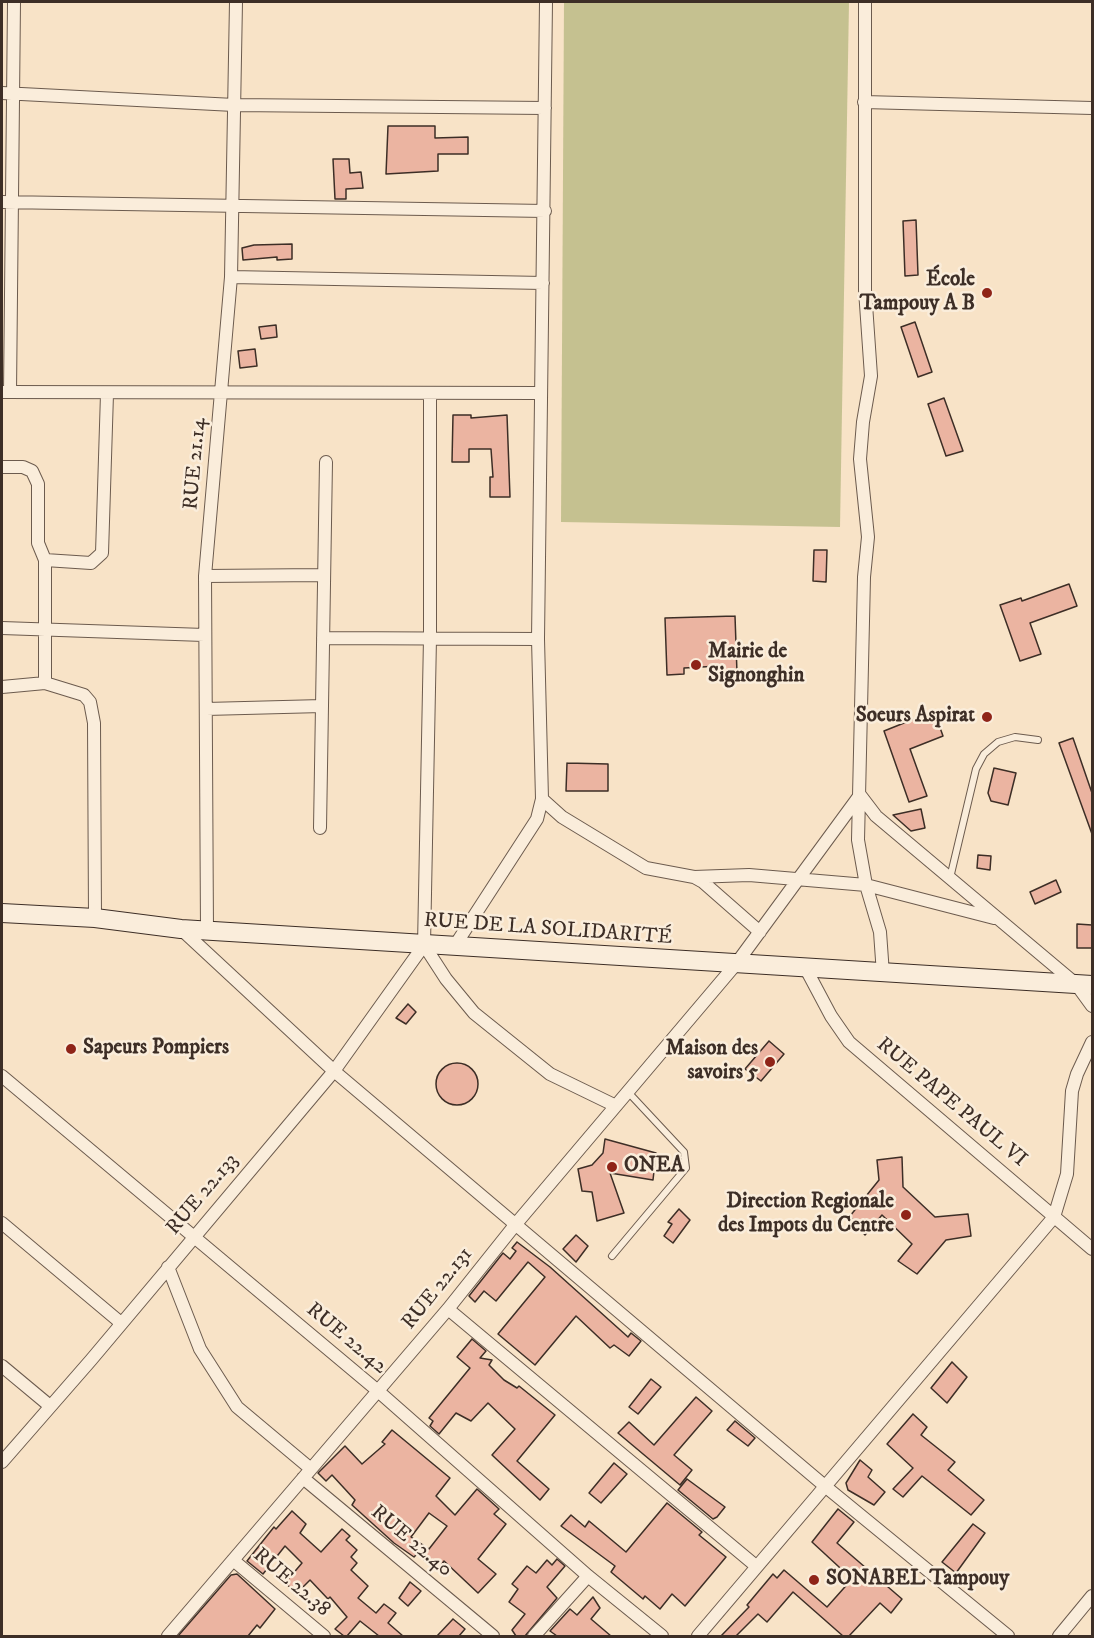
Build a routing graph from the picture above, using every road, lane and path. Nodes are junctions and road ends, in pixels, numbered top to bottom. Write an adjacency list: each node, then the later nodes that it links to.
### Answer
1 (14, 2): 5 (street)
2 (236, 2): 7 (street, RUE 21.14)
3 (546, 2): 8 (street)
4 (866, 2): 6 (street)
5 (7, 93): 7 (street); 10 (street)
6 (864, 102): 9 (street); 37 (street)
7 (234, 105): 8 (street); 11 (street, RUE 21.14)
8 (545, 108): 12 (street)
9 (1092, 108)
10 (7, 202): 11 (street); 13 (street)
11 (233, 206): 12 (street); 14 (street, RUE 21.14)
12 (544, 211): 15 (street)
13 (6, 267): 17 (street)
14 (231, 277): 15 (street); 16 (street, RUE 21.14)
15 (543, 283): 19 (street)
16 (220, 391): 18 (street); 20 (street); 25 (street, RUE 21.14)
17 (6, 392): 20 (street)
18 (430, 393): 19 (street); 30 (street)
19 (541, 393): 31 (street)
20 (107, 394): 23 (street)
21 (326, 462): 24 (street)
22 (2, 467): 23 (street)
23 (45, 560): 26 (street)
24 (323, 575): 25 (street); 29 (street)
25 (205, 576): 28 (street, RUE 21.14)
26 (43, 627): 27 (street); 28 (street); 32 (street)
27 (2, 628)
28 (204, 635): 35 (street, RUE 21.14)
29 (323, 638): 30 (street); 34 (street)
30 (430, 638): 31 (street); 50 (street)
31 (538, 639): 38 (street)
32 (45, 683): 33 (street); 45 (street)
33 (2, 687)
34 (322, 706): 35 (street); 39 (street)
35 (206, 709): 48 (street, RUE 21.14)
36 (1038, 740): 41 (lane)
37 (860, 795): 41 (street); 42 (street, RUE 22.131); 43 (street)
38 (542, 799): 40 (street); 51 (street)
39 (320, 828)
40 (694, 877): 42 (street); 49 (street)
41 (950, 878): 46 (street)
42 (798, 879): 43 (street); 49 (street, RUE 22.131)
43 (866, 885): 46 (street); 54 (street)
44 (2, 913): 45 (street, RUE DE LA SOLIDARITÉ)
45 (95, 918): 47 (street, RUE DE LA SOLIDARITÉ)
46 (997, 919): 55 (street)
47 (181, 929): 48 (street, RUE DE LA SOLIDARITÉ); 58 (street)
48 (207, 930): 50 (street, RUE DE LA SOLIDARITÉ)
49 (760, 932): 52 (street, RUE 22.131)
50 (424, 945): 51 (street, RUE DE LA SOLIDARITÉ); 58 (street, RUE 22.133); 61 (street)
51 (454, 947): 52 (street, RUE DE LA SOLIDARITÉ)
52 (736, 964): 53 (street, RUE DE LA SOLIDARITÉ); 60 (street, RUE 22.131)
53 (806, 969): 54 (street, RUE DE LA SOLIDARITÉ); 62 (street, RUE PAPE PAUL VI)
54 (883, 974): 55 (street, RUE DE LA SOLIDARITÉ)
55 (1084, 985): 56 (street)
56 (1092, 1006)
57 (1092, 1042): 62 (street)
58 (334, 1071): 64 (street); 65 (street, RUE 22.133)
59 (2, 1076): 65 (street, RUE 22.42)
60 (628, 1092): 61 (street, RUE 22.131); 67 (lane)
61 (616, 1106): 64 (street, RUE 22.131)
62 (1054, 1217): 66 (street, RUE PAPE PAUL VI); 76 (street)
63 (2, 1223): 70 (street)
64 (515, 1225): 69 (street, RUE 22.131); 76 (street)
65 (192, 1237): 68 (street, RUE 22.133); 72 (street, RUE 22.42)
66 (1092, 1249)
67 (612, 1256)
68 (168, 1267): 70 (street, RUE 22.133); 75 (street, RUE 22.40)
69 (448, 1308): 72 (street, RUE 22.131); 78 (street)
70 (122, 1323): 73 (street, RUE 22.133)
71 (2, 1366): 73 (street)
72 (378, 1391): 75 (street, RUE 22.131); 79 (street, RUE 22.42)
73 (50, 1406): 74 (street, RUE 22.133)
74 (2, 1462)
75 (307, 1474): 77 (street, RUE 22.131); 83 (street, RUE 22.40)
76 (826, 1487): 78 (street); 87 (street)
77 (233, 1560): 81 (street, RUE 22.131); 82 (street, RUE 22.38)
78 (756, 1566): 86 (street)
79 (588, 1576): 84 (street); 85 (street, RUE 22.42)
80 (1092, 1596): 88 (street)
81 (168, 1636)
82 (324, 1636)
83 (493, 1636)
84 (534, 1636)
85 (662, 1636)
86 (698, 1636)
87 (1008, 1636)
88 (1059, 1636)

